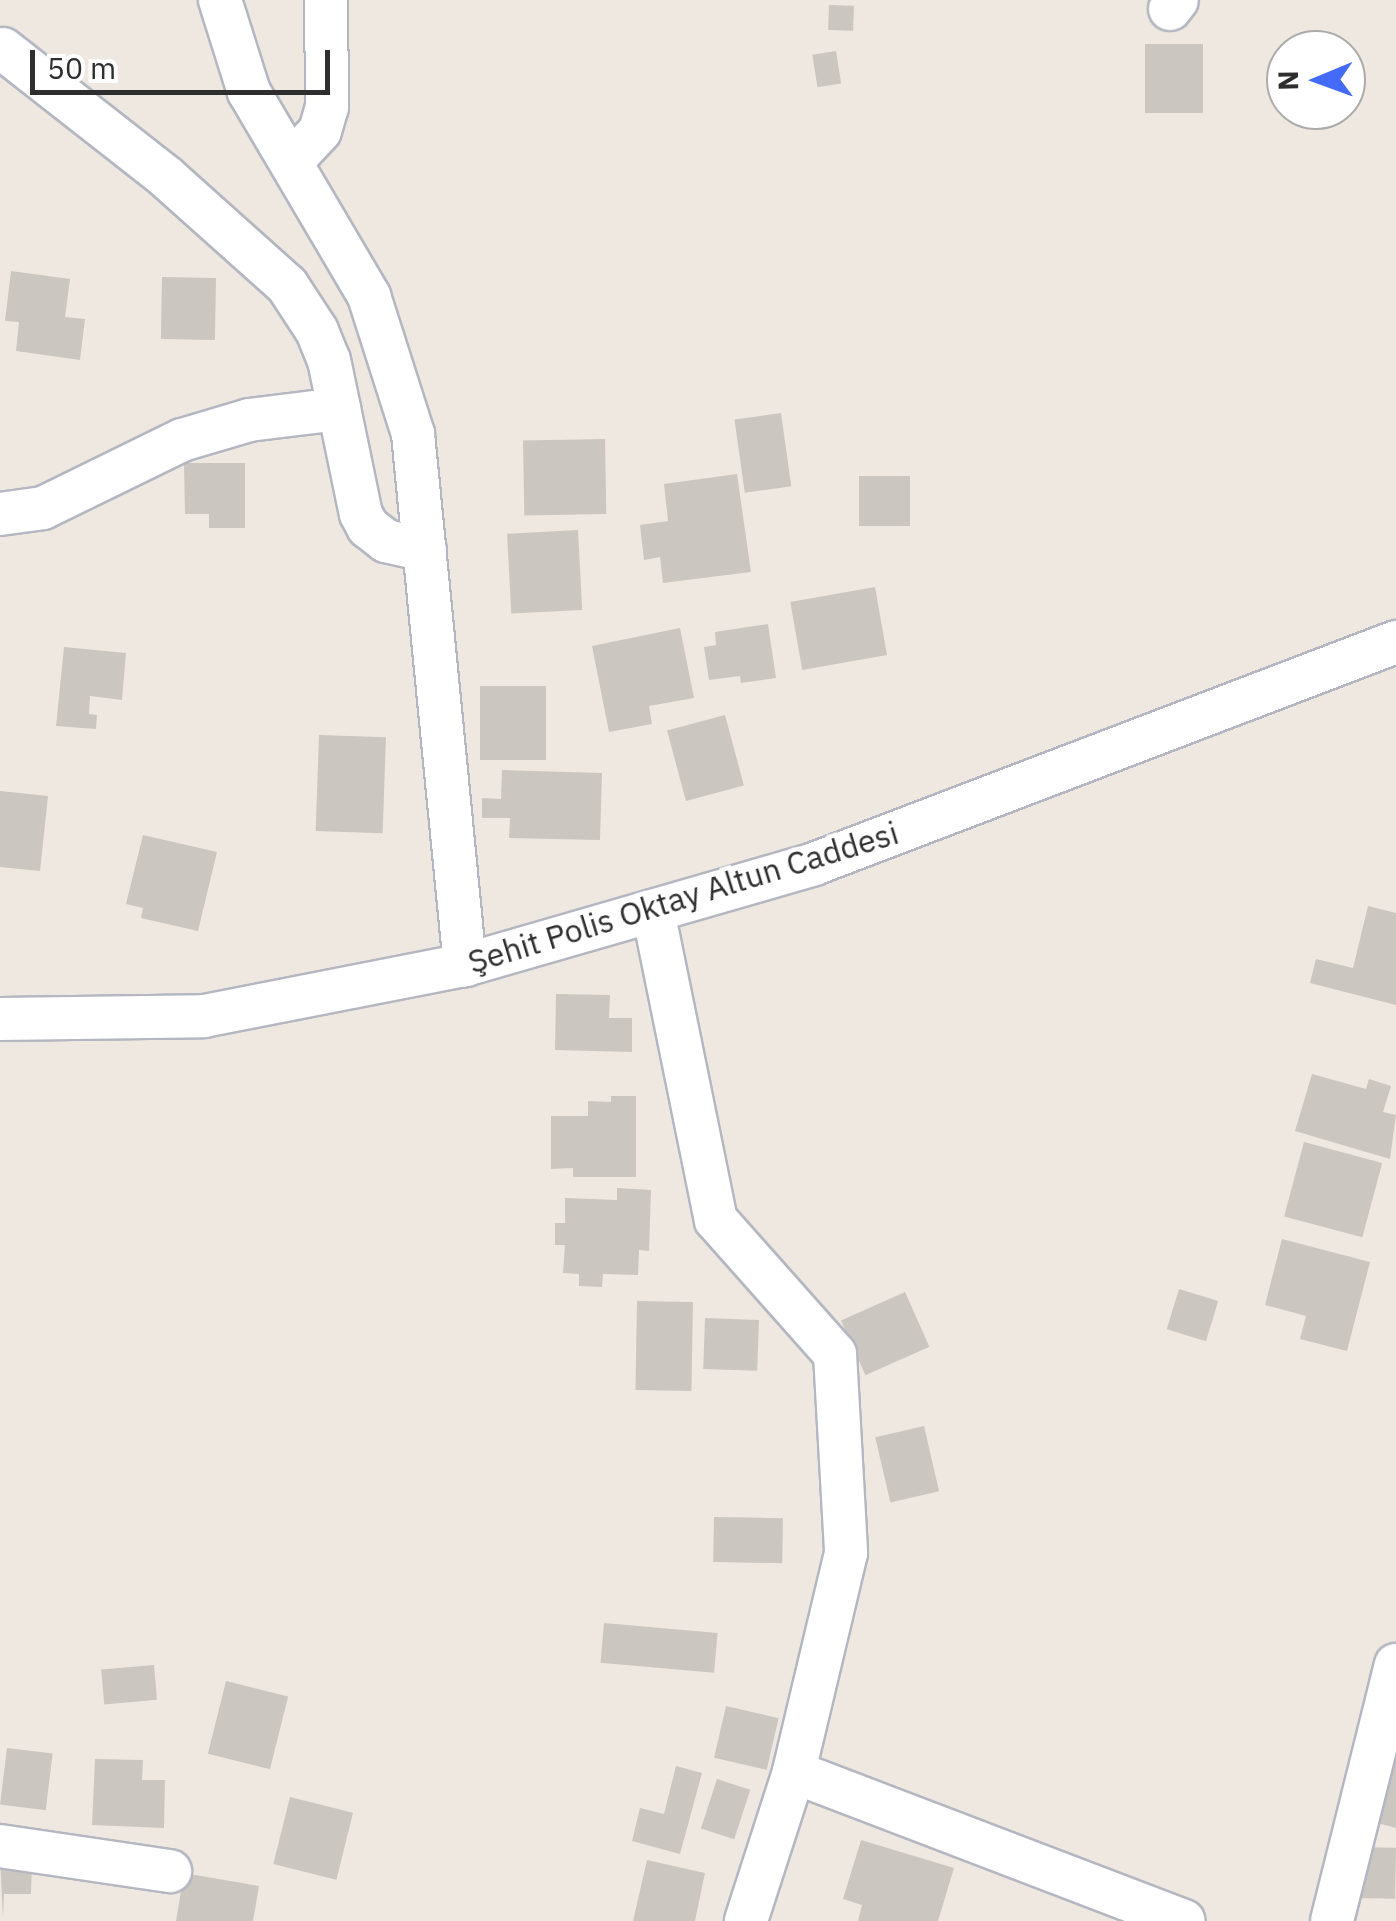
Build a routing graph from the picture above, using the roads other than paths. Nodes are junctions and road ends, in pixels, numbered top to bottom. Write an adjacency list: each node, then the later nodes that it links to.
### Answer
1 (220, 0): 4 (street)
2 (326, 0): 4 (street)
3 (4, 49): 5 (street)
4 (290, 162): 7 (street)
5 (339, 409): 6 (street); 7 (street)
6 (0, 514)
7 (425, 550): 10 (street)
8 (1396, 642): 9 (street, Şehit Polis Oktay Altun Caddesi)
9 (653, 911): 10 (street, Şehit Polis Oktay Altun Caddesi); 13 (street)
10 (465, 965): 11 (street, Şehit Polis Oktay Altun Caddesi)
11 (0, 1018)
12 (1396, 1664): 18 (street)
13 (794, 1772): 16 (street); 17 (street)
14 (0, 1846): 15 (street)
15 (170, 1871)
16 (746, 1921)
17 (1184, 1921)
18 (1332, 1921)

